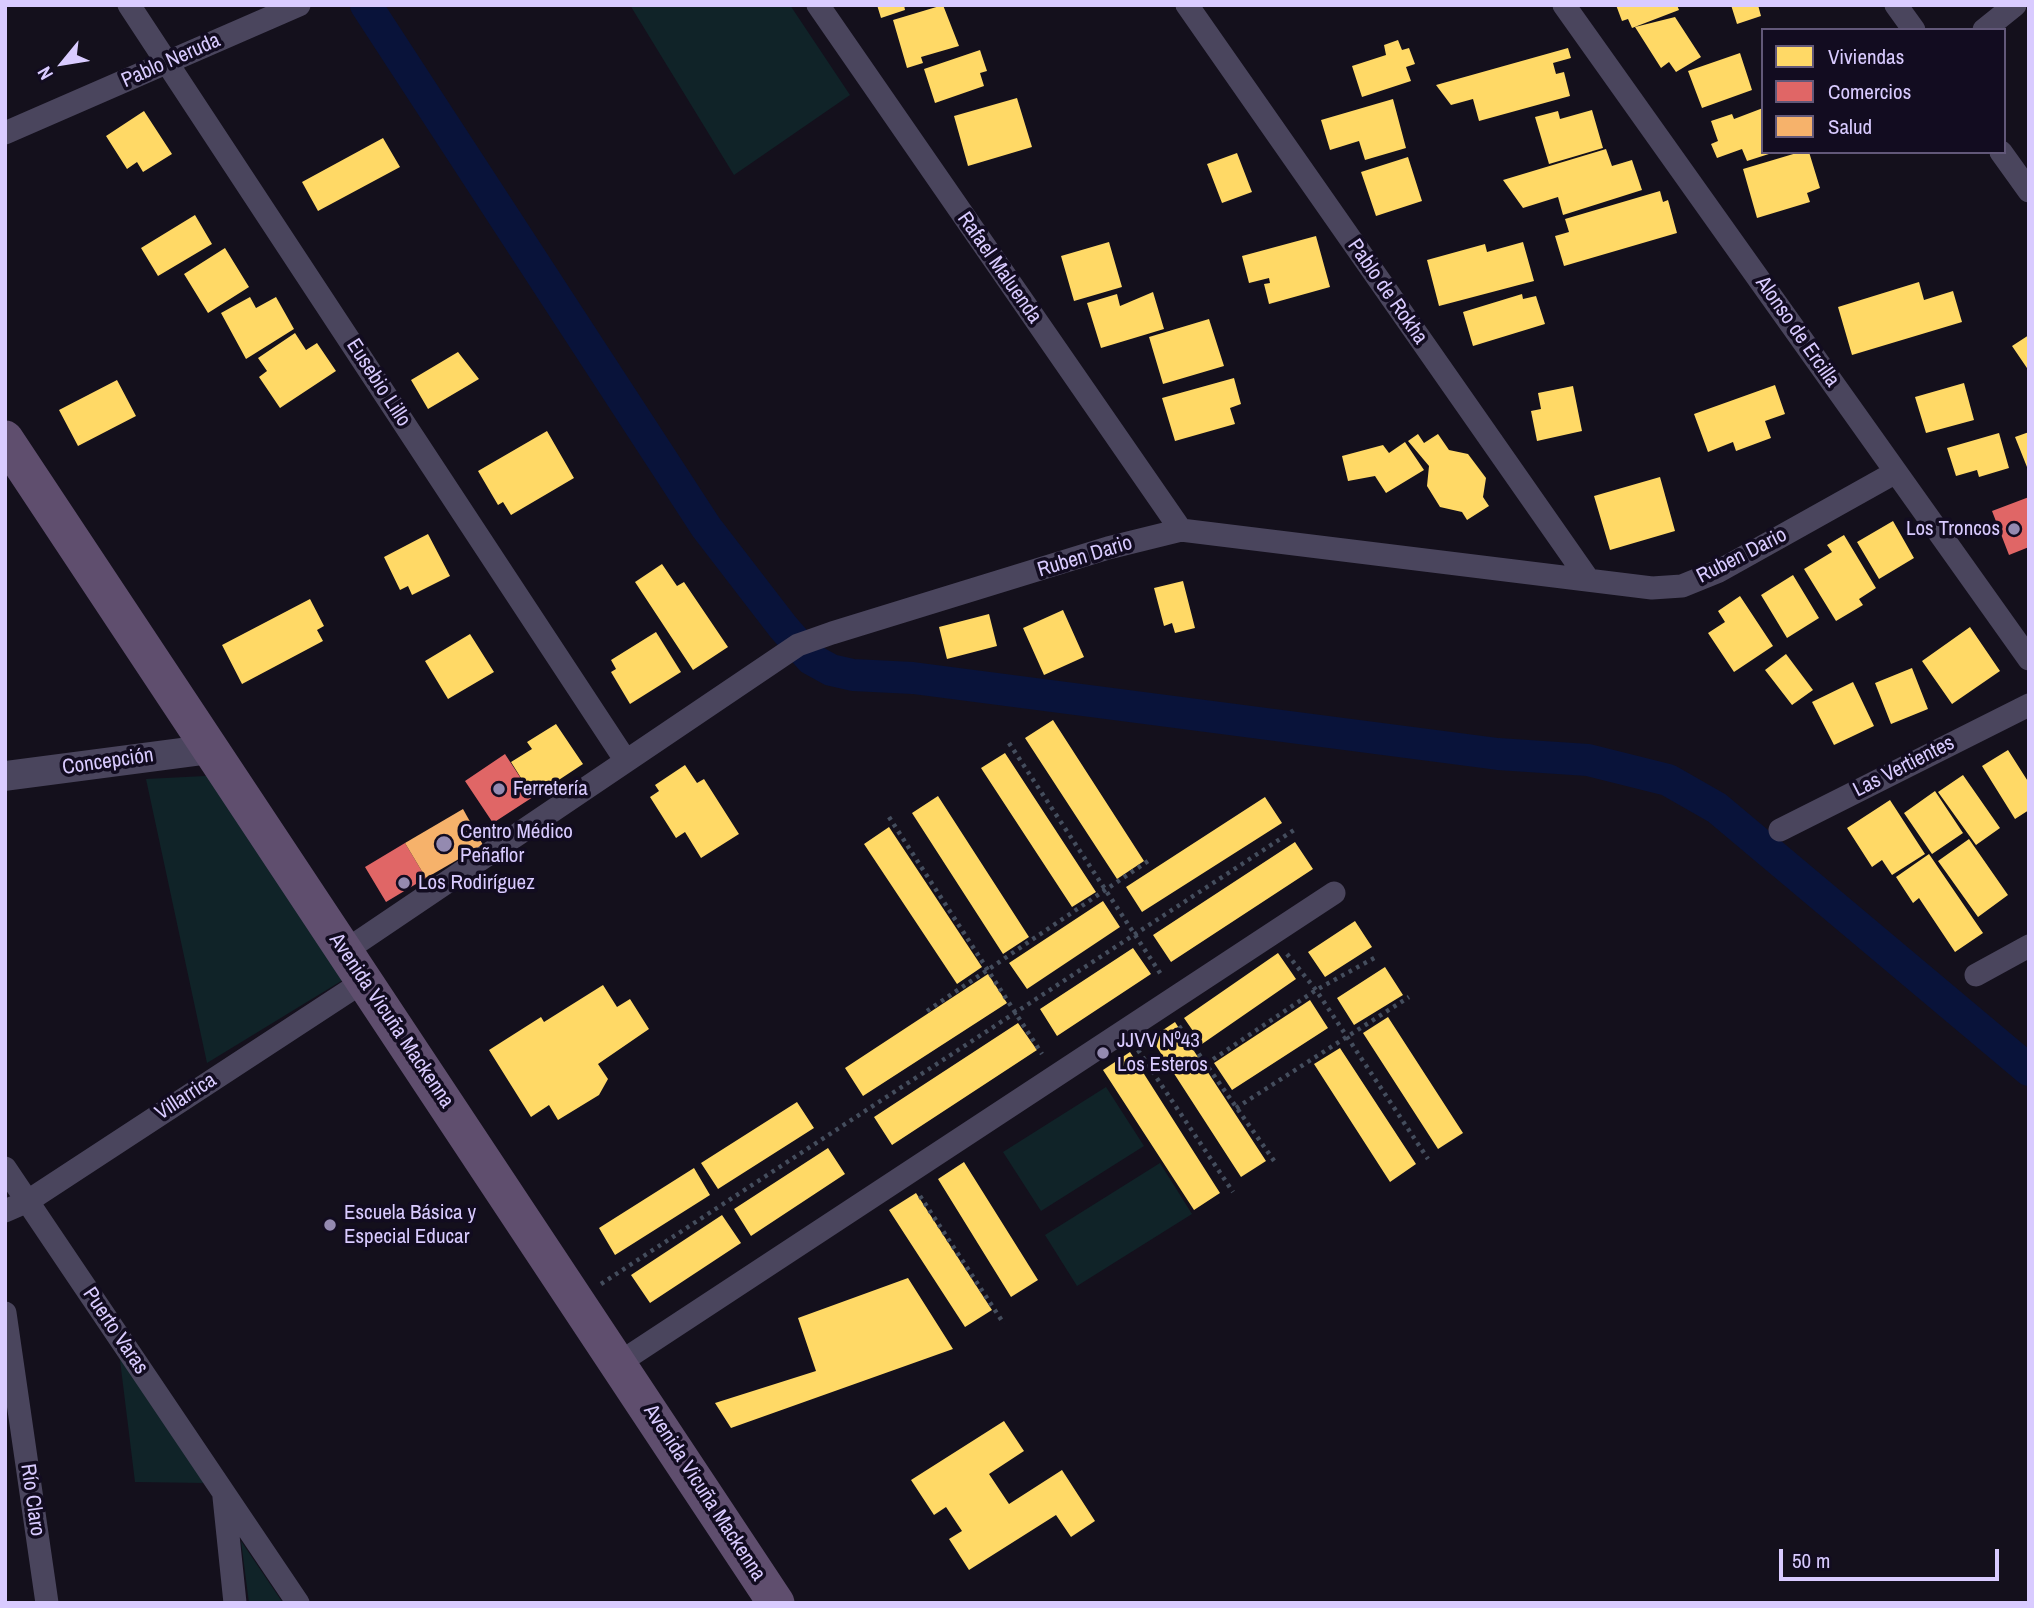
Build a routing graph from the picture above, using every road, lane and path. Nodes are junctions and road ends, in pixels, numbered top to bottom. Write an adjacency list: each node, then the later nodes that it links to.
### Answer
1 (129, 5): 10 (street, Eusebio Lillo)
2 (299, 5): 10 (street, Pablo Neruda)
3 (818, 5): 16 (street, Rafael Maluenda)
4 (1187, 5): 17 (street, Pablo de Rokha)
5 (1564, 5): 15 (street, Alonso de Ercilla)
6 (1896, 5): 8 (street)
7 (2015, 5): 9 (street)
8 (1913, 28)
9 (1986, 28)
10 (167, 63): 11 (street, Pablo Neruda); 22 (street, Eusebio Lillo)
11 (5, 134)
12 (2002, 154): 13 (street)
13 (2029, 191)
14 (5, 439): 21 (main road, Avenida Vicuña Mackenna)
15 (1896, 472): 17 (street, Ruben Dario); 18 (street, Alonso de Ercilla)
16 (1181, 530): 17 (street, Ruben Dario); 22 (street, Ruben Dario)
17 (1588, 579)
18 (2029, 659)
19 (2029, 705): 26 (street, Las Vertientes)
20 (1009, 743): 28 (path)
21 (211, 749): 23 (street, Concepción); 34 (main road, Avenida Vicuña Mackenna)
22 (626, 761): 34 (street, Ruben Dario)
23 (5, 776)
24 (889, 817): 35 (path)
25 (1294, 830): 30 (path)
26 (1780, 830)
27 (1148, 861): 28 (path)
28 (1106, 890): 30 (path); 35 (path)
29 (1335, 893): 31 (street)
30 (1135, 934): 39 (path); 41 (path)
31 (1271, 934): 37 (path); 39 (street)
32 (2029, 946): 36 (street)
33 (1376, 957): 37 (path)
34 (355, 966): 52 (street, Villarrica); 54 (main road, Avenida Vicuña Mackenna)
35 (988, 970): 40 (path); 41 (path)
36 (1976, 975)
37 (1316, 990): 43 (path); 44 (path)
38 (1409, 997): 43 (path)
39 (1170, 1001): 42 (street); 44 (path)
40 (927, 1011)
41 (1016, 1013): 45 (path); 54 (path)
42 (1125, 1031): 45 (street); 51 (path)
43 (1344, 1036): 46 (path); 47 (path)
44 (1206, 1064): 46 (path)
45 (1056, 1076): 50 (street)
46 (1236, 1108): 48 (path)
47 (1428, 1159)
48 (1277, 1165)
49 (5, 1168): 52 (street, Puerto Varas)
50 (906, 1174): 56 (path); 57 (street)
51 (1233, 1192)
52 (27, 1201): 53 (street, Villarrica); 58 (street, Puerto Varas)
53 (5, 1210)
54 (576, 1300): 57 (main road, Avenida Vicuña Mackenna)
55 (5, 1313): 59 (street, Río Claro)
56 (1004, 1324)
57 (619, 1363): 62 (main road, Avenida Vicuña Mackenna)
58 (224, 1494): 60 (street, Puerto Varas); 61 (street, Puerto Varas)
59 (47, 1603)
60 (235, 1603)
61 (298, 1603)
62 (776, 1603)

